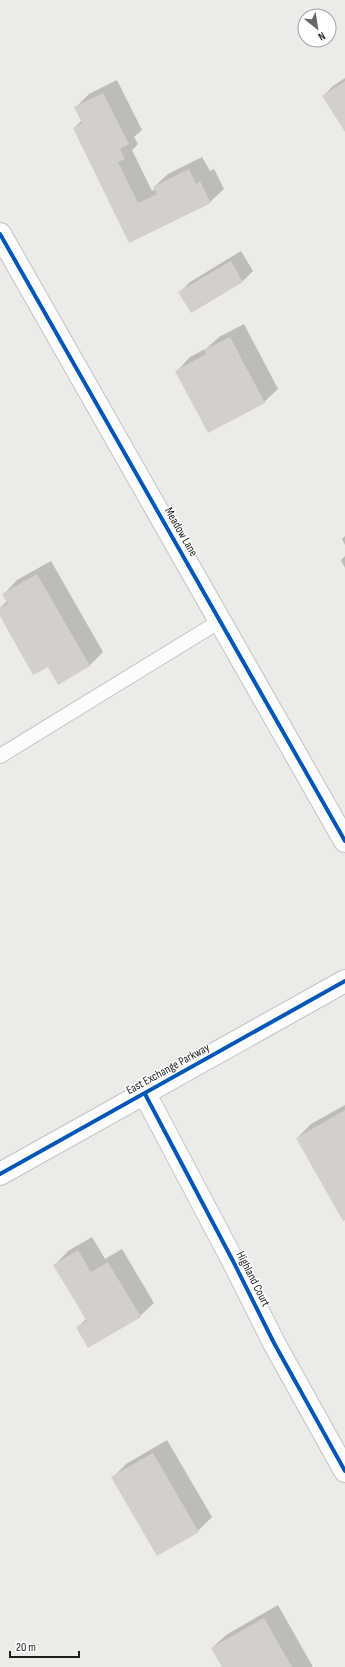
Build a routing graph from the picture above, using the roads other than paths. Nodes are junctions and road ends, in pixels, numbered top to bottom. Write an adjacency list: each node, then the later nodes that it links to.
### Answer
1 (0, 234): 2 (street, Meadow Lane)
2 (220, 621): 3 (lane); 4 (street, Meadow Lane)
3 (0, 756)
4 (345, 841)
5 (345, 981): 6 (street, East Exchange Parkway)
6 (145, 1094): 7 (street, East Exchange Parkway); 8 (street, Highland Court)
7 (0, 1174)
8 (345, 1471)

